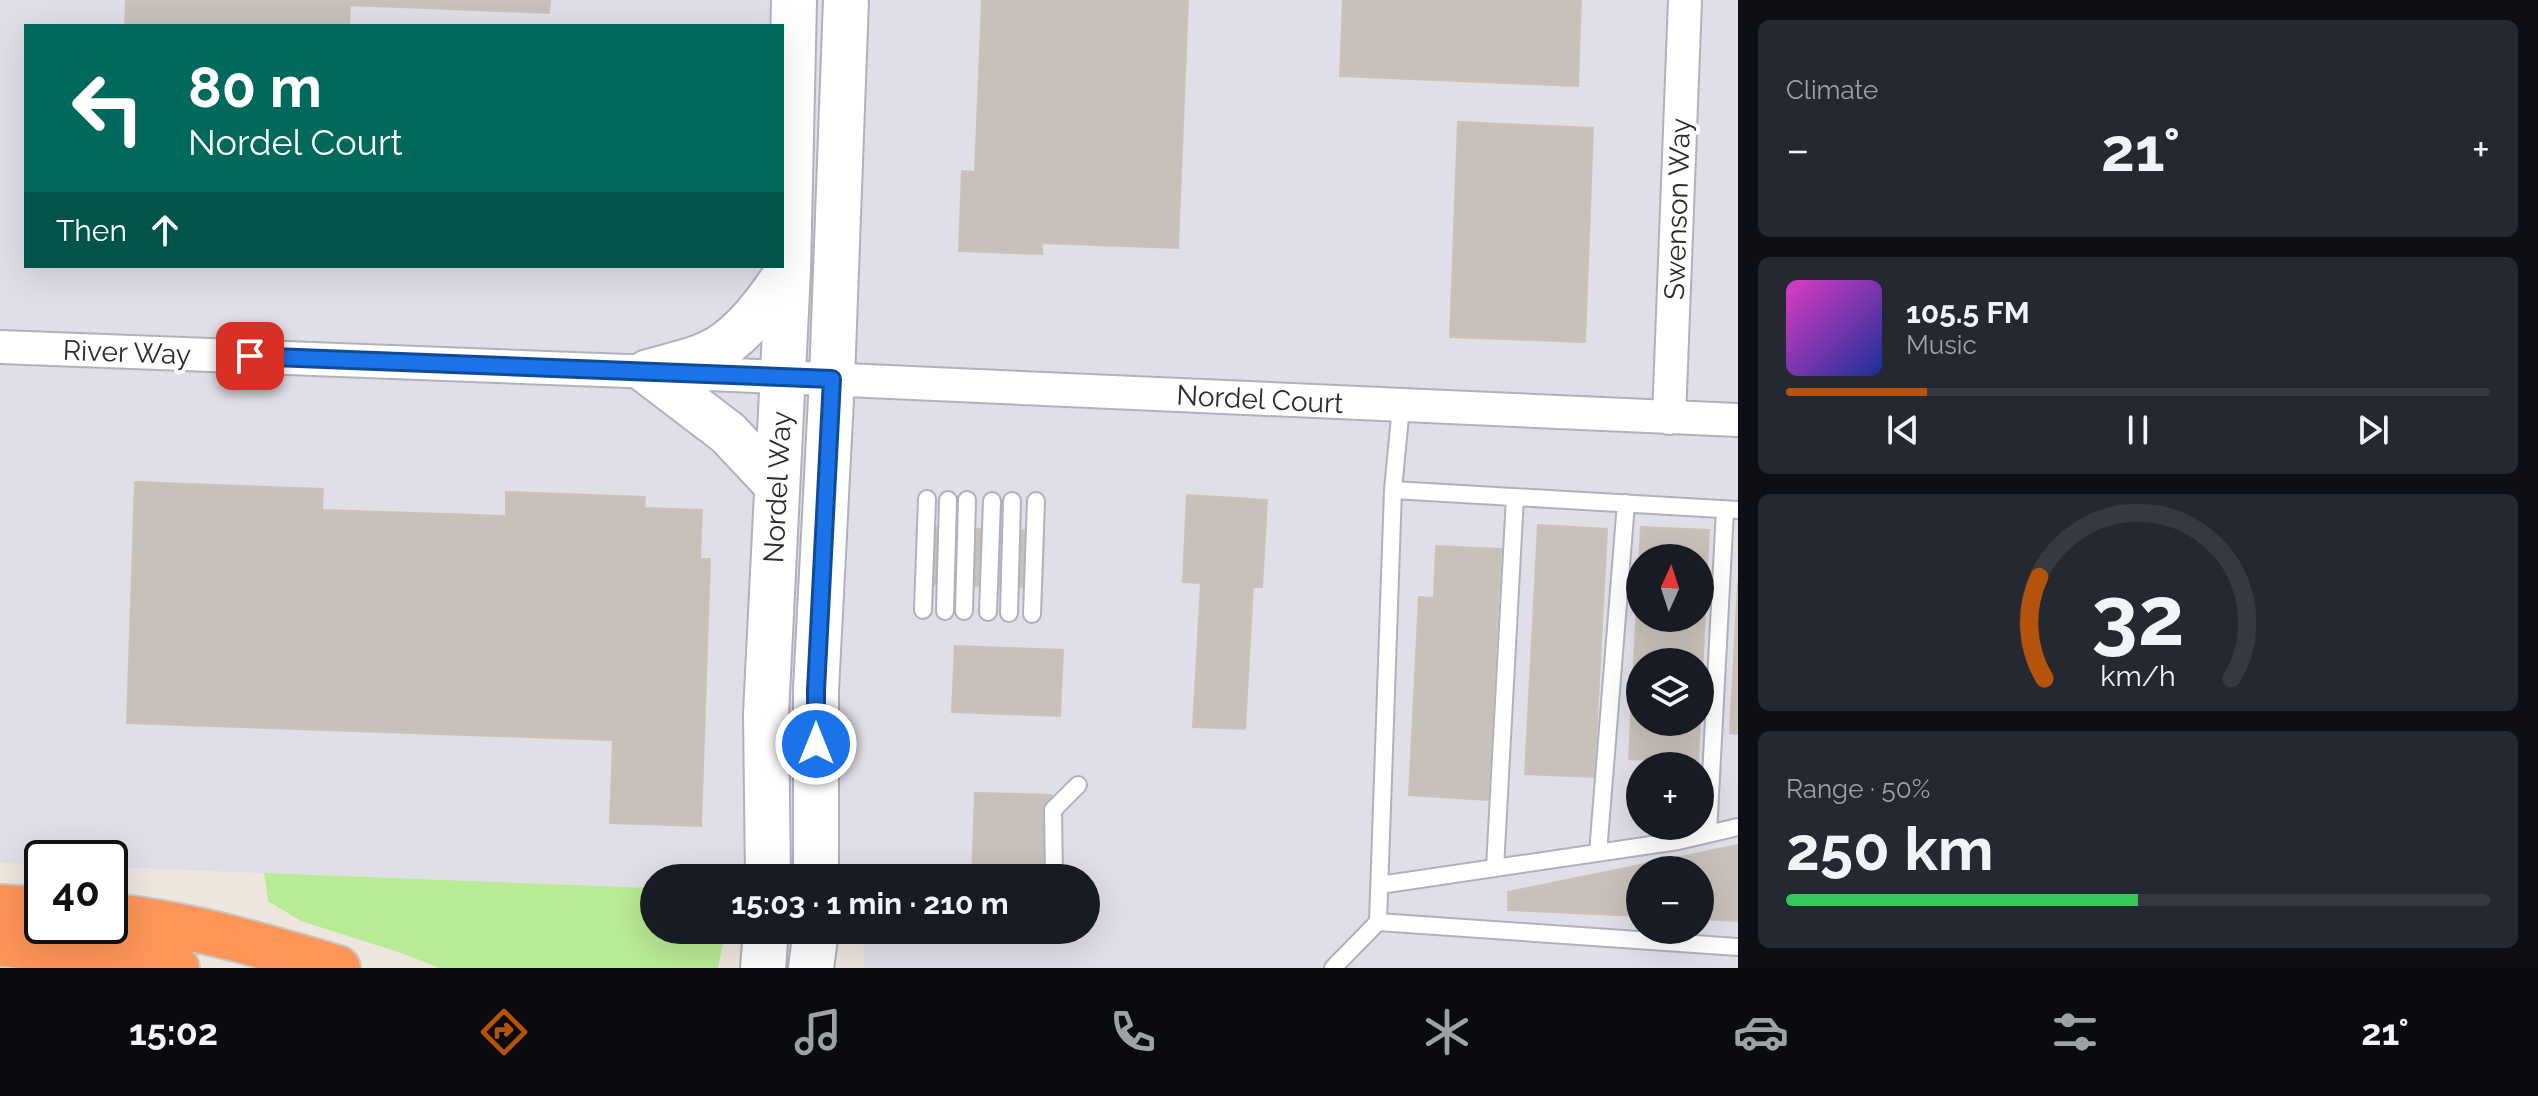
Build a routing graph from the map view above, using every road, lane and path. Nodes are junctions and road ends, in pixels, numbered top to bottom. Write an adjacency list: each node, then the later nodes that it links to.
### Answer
1 (794, 0): 4 (street, Nordel Way)
2 (846, 0): 8 (street, Nordel Way)
3 (1685, 0): 10 (street, Swenson Way)
4 (788, 271): 6 (street); 7 (street, Nordel Way)
5 (0, 347): 6 (street, River Way)
6 (648, 372): 7 (street, River Way); 12 (street)
7 (782, 377): 8 (street, Nordel Court); 12 (street, Nordel Way)
8 (832, 379): 9 (street, Nordel Court); 36 (street, Nordel Way)
9 (1401, 406): 10 (street, Nordel Court); 13 (lane)
10 (1669, 418): 11 (street, Nordel Court)
11 (1738, 420)
12 (776, 484): 35 (street, Nordel Way)
13 (1393, 490): 14 (lane); 39 (lane)
14 (1515, 497): 21 (lane); 38 (lane)
15 (927, 499): 23 (lane)
16 (948, 500): 24 (lane)
17 (967, 500): 25 (lane)
18 (992, 501): 26 (lane)
19 (1012, 501): 27 (lane)
20 (1036, 501): 28 (lane)
21 (1626, 503): 22 (lane); 34 (lane)
22 (1732, 509): 29 (lane)
23 (923, 610)
24 (945, 611)
25 (964, 611)
26 (988, 612)
27 (1009, 613)
28 (1032, 614)
29 (1714, 753)
30 (1078, 785): 37 (lane)
31 (1738, 827): 32 (lane)
32 (1714, 833)
33 (1673, 840): 34 (lane)
34 (1598, 853): 38 (lane)
35 (768, 864)
36 (816, 864)
37 (1054, 864)
38 (1495, 868): 39 (lane)
39 (1380, 885): 43 (lane)
40 (0, 907): 41 (highway)
41 (24, 908)
42 (128, 919): 50 (highway)
43 (1378, 922): 48 (lane); 54 (lane)
44 (0, 944): 49 (highway)
45 (765, 944): 51 (street)
46 (814, 944): 52 (street)
47 (817, 944): 53 (street)
48 (1738, 947)
49 (177, 968)
50 (338, 968)
51 (763, 968)
52 (811, 968)
53 (819, 968)
54 (1333, 968)

